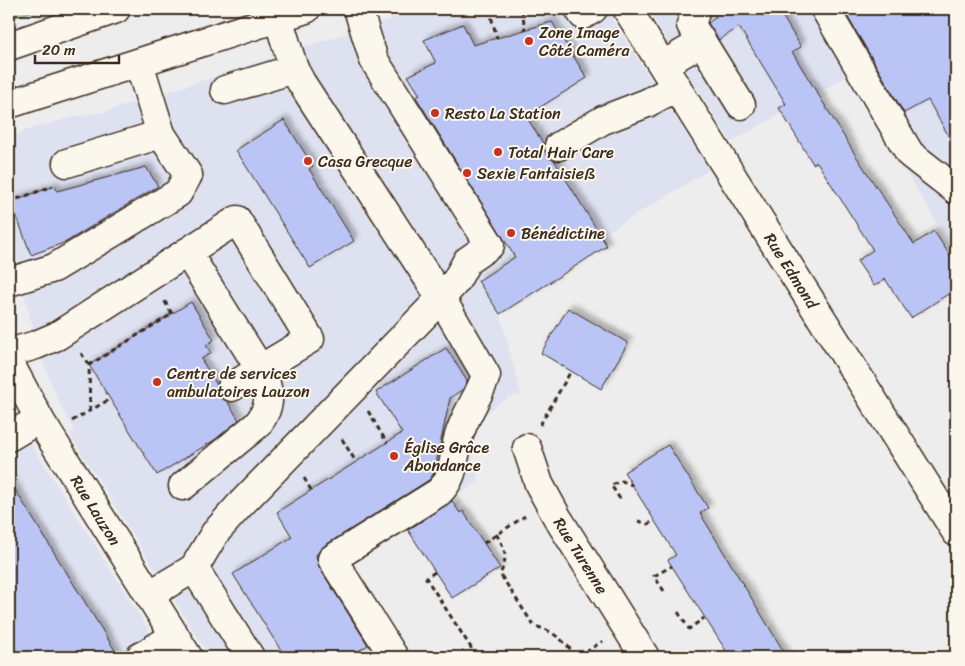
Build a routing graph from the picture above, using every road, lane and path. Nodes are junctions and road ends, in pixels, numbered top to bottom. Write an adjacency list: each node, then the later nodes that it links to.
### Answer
1 (116, 9): 15 (main road)
2 (306, 9): 11 (main road)
3 (358, 9): 28 (main road)
4 (488, 9): 13 (path)
5 (522, 9): 12 (path)
6 (579, 9): 7 (main road)
7 (593, 9)
8 (628, 9): 18 (main road, Rue Edmond)
9 (696, 9): 14 (main road)
10 (825, 9): 25 (main road)
11 (278, 18): 16 (main road); 17 (main road)
12 (525, 30)
13 (497, 38)
14 (702, 42): 18 (main road); 21 (main road)
15 (9, 46)
16 (139, 63): 20 (main road); 22 (main road)
17 (294, 69): 19 (main road); 28 (main road)
18 (670, 76): 23 (main road); 49 (main road, Rue Edmond)
19 (225, 90)
20 (9, 104)
21 (741, 105)
22 (161, 134): 24 (main road); 27 (main road)
23 (559, 146)
24 (67, 164)
25 (956, 190)
26 (187, 252): 30 (main road); 32 (main road); 32 (main road)
27 (9, 282)
28 (441, 298): 35 (main road); 62 (main road)
29 (172, 314): 37 (path)
30 (9, 353)
31 (9, 362): 38 (main road, Rue Lauzon)
32 (260, 369): 34 (main road); 44 (main road)
33 (571, 371): 42 (path)
34 (232, 387)
35 (354, 388): 41 (path); 53 (main road)
36 (110, 399): 37 (path)
37 (90, 411): 39 (path)
38 (39, 418): 40 (main road); 56 (main road, Rue Lauzon)
39 (68, 424)
40 (9, 437)
41 (387, 442)
42 (527, 448): 46 (main road, Rue Turenne)
43 (632, 485): 45 (path)
44 (183, 486)
45 (620, 500)
46 (548, 501): 50 (path); 65 (main road, Rue Turenne)
47 (638, 521): 48 (path)
48 (654, 521)
49 (956, 532)
50 (496, 534): 51 (path); 64 (path)
51 (484, 543)
52 (672, 566): 55 (path)
53 (194, 568): 56 (main road); 61 (main road)
54 (435, 572): 63 (path)
55 (664, 591)
56 (149, 595): 59 (main road, Rue Lauzon)
57 (678, 612): 58 (path)
58 (704, 618)
59 (182, 647): 60 (main road)
60 (140, 657)
61 (250, 657)
62 (394, 657)
63 (477, 657)
64 (577, 657)
65 (645, 657)

